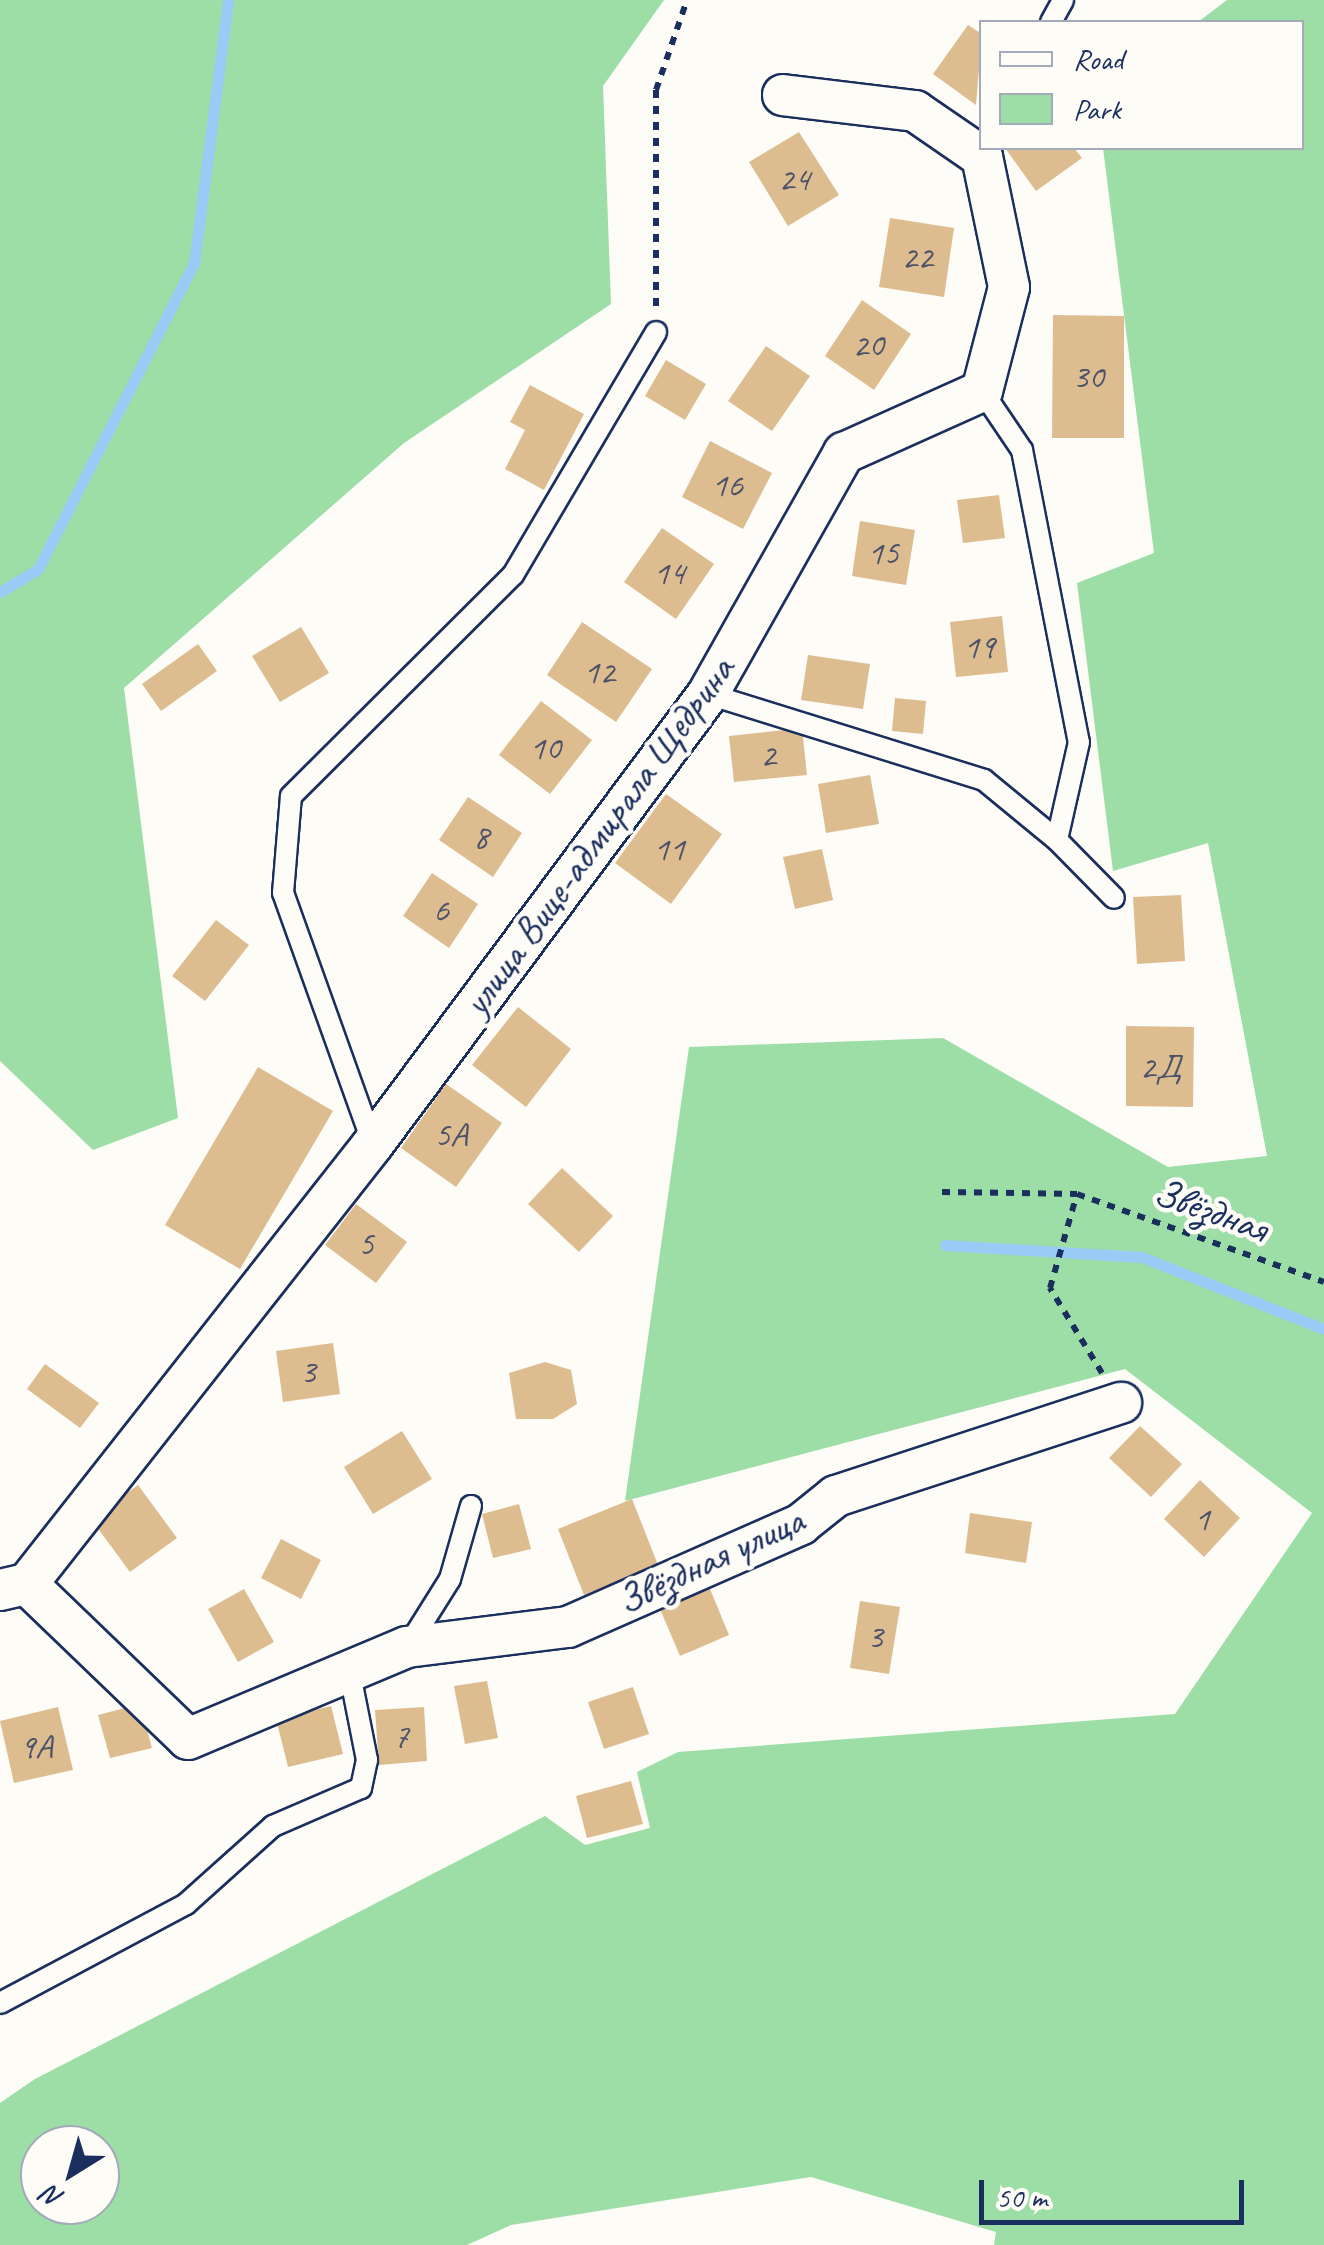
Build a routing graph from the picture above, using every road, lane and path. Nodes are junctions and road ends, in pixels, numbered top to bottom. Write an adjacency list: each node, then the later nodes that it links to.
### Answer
1 (687, 0): 5 (path)
2 (783, 96): 3 (street)
3 (979, 149)
4 (984, 152): 6 (street)
5 (656, 332): 10 (lane)
6 (982, 390): 7 (street, улица Вице-адмирала Щедрина); 8 (lane)
7 (708, 694): 8 (lane); 10 (street, улица Вице-адмирала Щедрина)
8 (1057, 840): 9 (lane)
9 (1114, 898)
10 (373, 1144): 16 (street, улица Вице-адмирала Щедрина)
11 (942, 1192): 12 (path, Звёздная)
12 (1078, 1194): 13 (path, Звёздная); 14 (path)
13 (1324, 1282)
14 (1121, 1402): 17 (street, Звёздная улица)
15 (471, 1506): 17 (lane)
16 (13, 1587): 18 (street, Звёздная улица)
17 (406, 1647): 18 (street, Звёздная улица)
18 (350, 1674): 19 (lane)
19 (0, 2003)

